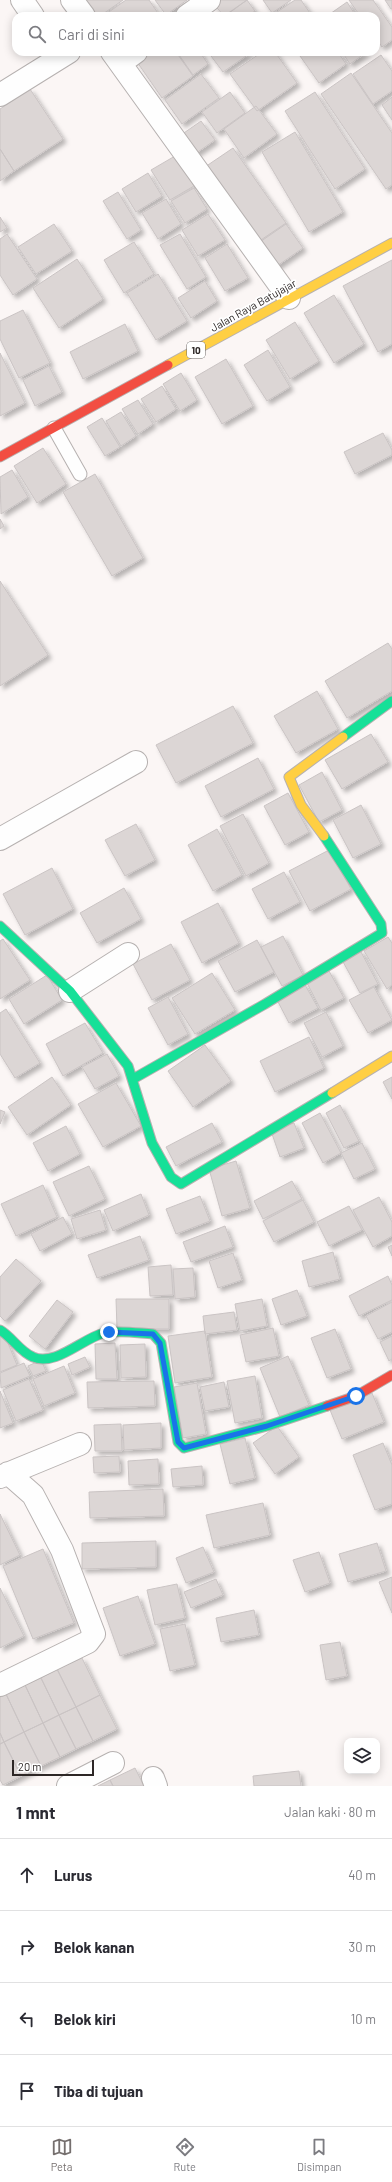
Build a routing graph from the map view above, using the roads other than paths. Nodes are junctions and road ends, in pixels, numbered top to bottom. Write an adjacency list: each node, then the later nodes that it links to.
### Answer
1 (22, 0): 4 (street)
2 (72, 0): 5 (street)
3 (209, 0): 6 (street)
4 (31, 12)
5 (81, 12)
6 (192, 12)
7 (59, 56): 9 (street)
8 (123, 56): 11 (street)
9 (0, 95)
10 (392, 243): 11 (main road, Jalan Raya Batujajar / 10)
11 (290, 298): 12 (main road, Jalan Raya Batujajar / 10)
12 (54, 428): 13 (main road, Jalan Raya Batujajar / 10); 14 (lane)
13 (0, 457)
14 (80, 474)
15 (392, 701): 22 (main road)
16 (136, 762): 17 (street)
17 (0, 839)
18 (0, 926): 20 (main road)
19 (128, 954): 20 (street)
20 (70, 991): 22 (main road)
21 (392, 1056): 22 (main road)
22 (133, 1079)
23 (0, 1330): 24 (main road)
24 (392, 1376)
25 (80, 1444): 26 (street)
26 (4, 1475): 27 (street)
27 (0, 1685)
28 (113, 1763): 29 (street)
29 (68, 1786)

